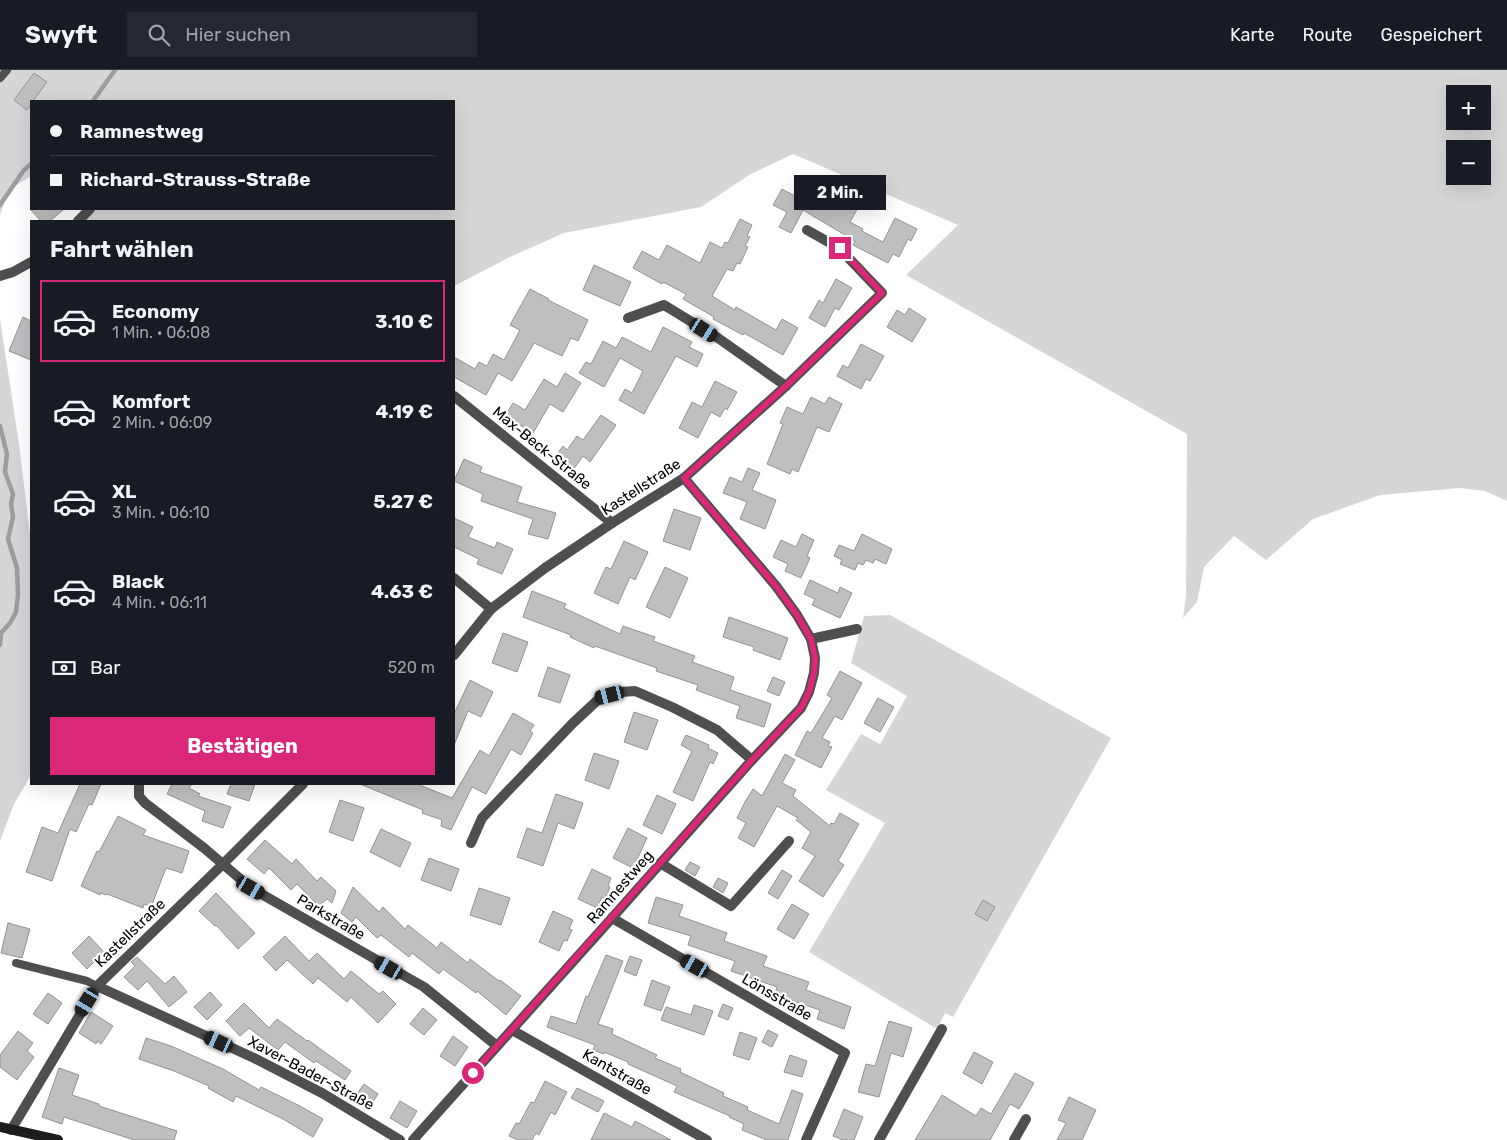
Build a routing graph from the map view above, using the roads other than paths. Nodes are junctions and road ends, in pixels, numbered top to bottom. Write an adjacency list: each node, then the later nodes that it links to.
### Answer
1 (7, 70): 2 (lane)
2 (0, 78)
3 (89, 210): 4 (street)
4 (79, 220)
5 (807, 230): 9 (street, Kastellstraße)
6 (30, 263): 7 (street)
7 (0, 276)
8 (628, 318): 9 (street)
9 (786, 386): 11 (street, Kastellstraße)
10 (455, 397): 12 (street, Max-Beck-Straße)
11 (684, 478): 12 (street, Kastellstraße); 16 (street, Ramnestweg)
12 (612, 523): 14 (street, Kastellstraße)
13 (455, 579): 14 (street)
14 (491, 609): 17 (street, Kastellstraße)
15 (857, 630): 16 (street)
16 (811, 639): 18 (street, Ramnestweg)
17 (455, 654)
18 (752, 760): 22 (street); 23 (street, Ramnestweg)
19 (139, 785): 24 (street)
20 (302, 785): 24 (street, Kastellstraße)
21 (789, 841): 23 (street)
22 (471, 844)
23 (660, 863): 25 (street, Ramnestweg)
24 (223, 864): 27 (street, Kastellstraße); 30 (street, Parkstraße)
25 (612, 918): 29 (street, Ramnestweg); 38 (street, Lönsstraße)
26 (16, 963): 27 (lane)
27 (97, 986): 33 (street, Kastellstraße); 35 (street, Xaver-Bader-Straße)
28 (942, 1029): 39 (street)
29 (512, 1030): 30 (street, Ramnestweg); 37 (street, Kantstraße)
30 (498, 1046): 36 (street, Ramnestweg)
31 (1026, 1119): 40 (street)
32 (0, 1127): 33 (main road)
33 (11, 1130): 34 (main road)
34 (58, 1140)
35 (400, 1140)
36 (413, 1140)
37 (707, 1140)
38 (806, 1140)
39 (879, 1140)
40 (1014, 1140)

